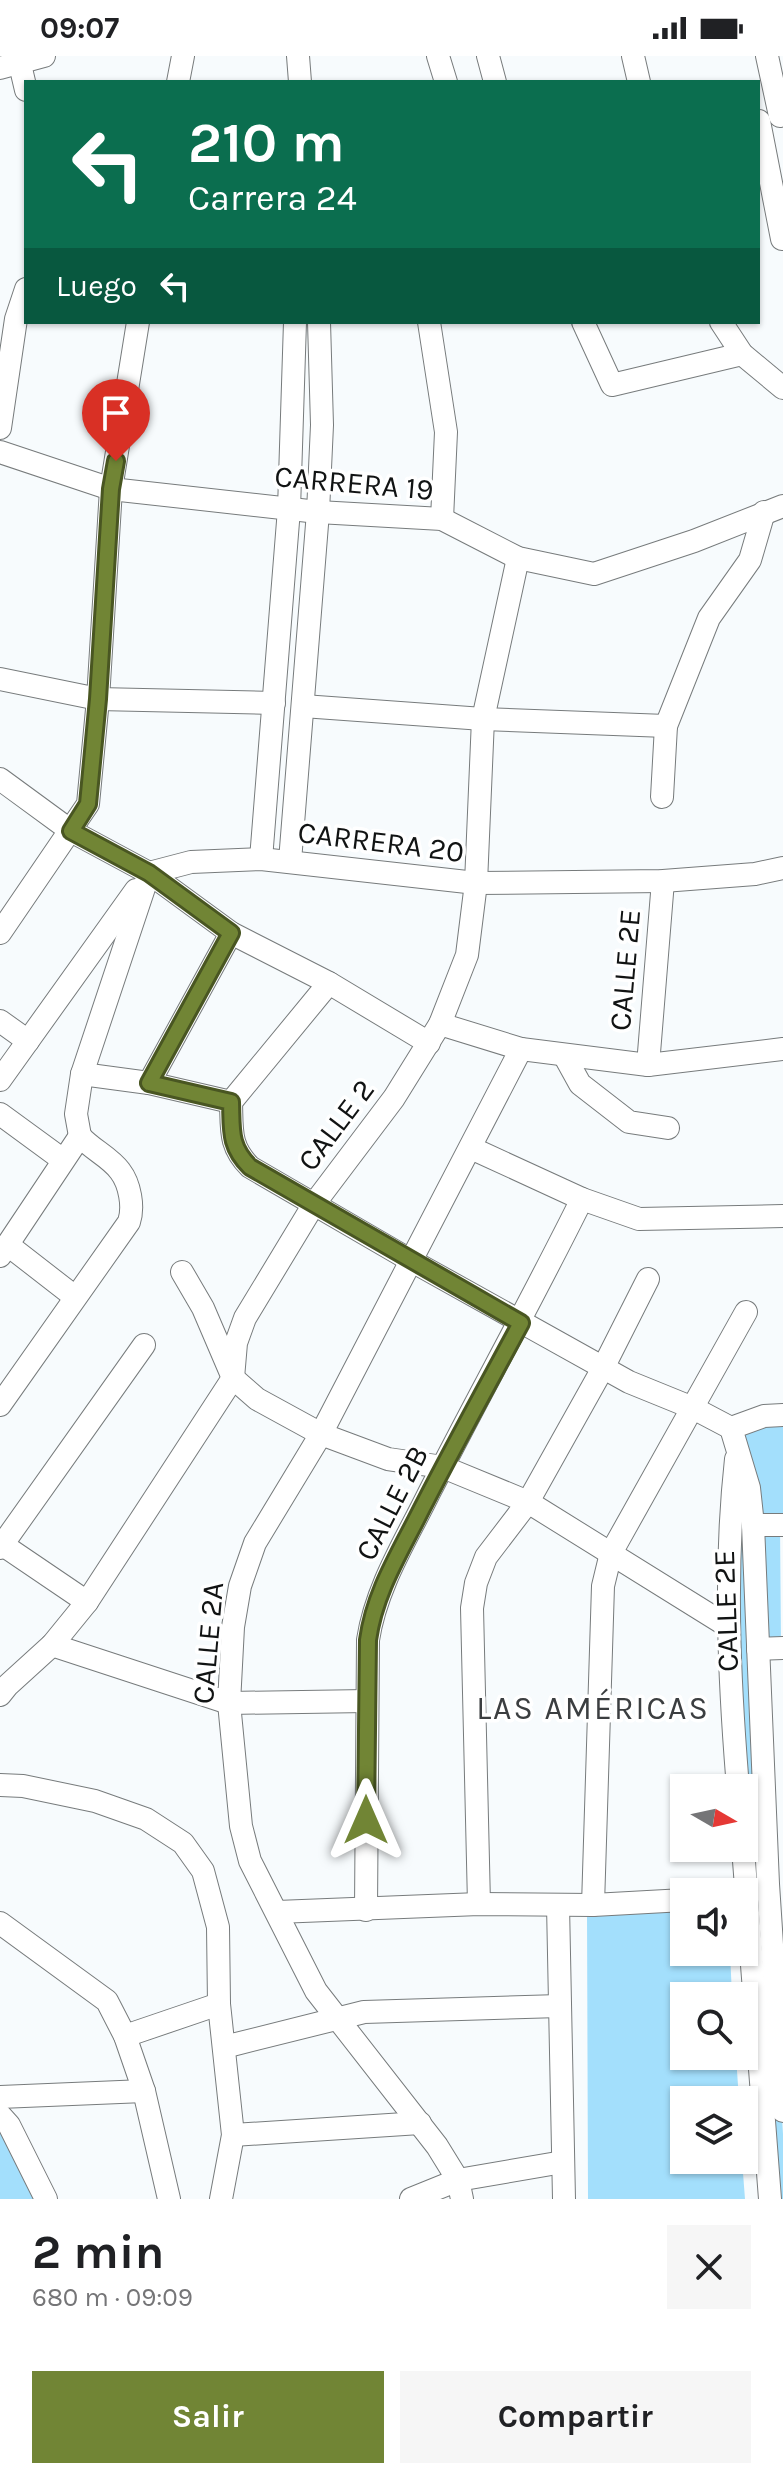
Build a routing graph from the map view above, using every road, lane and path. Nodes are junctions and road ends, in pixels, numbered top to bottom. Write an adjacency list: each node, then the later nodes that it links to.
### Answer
1 (44, 56): 8 (street)
2 (183, 56): 9 (street)
3 (298, 56): 10 (street)
4 (438, 56): 11 (street)
5 (488, 56): 12 (street)
6 (633, 56): 13 (street)
7 (767, 56): 15 (street)
8 (12, 62): 14 (street)
9 (178, 80)
10 (300, 80)
11 (445, 80)
12 (494, 80)
13 (639, 80)
14 (24, 86)
15 (770, 119): 16 (street)
16 (782, 239)
17 (24, 295): 26 (street)
18 (138, 324): 28 (street)
19 (295, 324): 29 (street)
20 (319, 324): 31 (street)
21 (429, 324): 32 (street)
22 (584, 324): 24 (street)
23 (722, 324): 24 (street)
24 (742, 354): 25 (street)
25 (783, 388)
26 (0, 428)
27 (0, 452): 28 (street, CARRERA 19)
28 (111, 489): 29 (street, CARRERA 19); 35 (street)
29 (289, 509): 31 (street, CARRERA 19); 36 (street)
30 (773, 509): 33 (street, CARRERA 19); 39 (street)
31 (318, 512): 32 (street, CARRERA 19); 37 (street)
32 (442, 519): 33 (street, CARRERA 19)
33 (518, 558): 38 (street, CALLE 2)
34 (0, 679): 35 (street)
35 (98, 699): 36 (street); 42 (street)
36 (274, 703): 43 (street)
37 (303, 706): 38 (street); 44 (street)
38 (483, 719): 39 (street); 48 (street, CALLE 2)
39 (666, 726): 41 (street)
40 (0, 779): 42 (street)
41 (662, 797)
42 (71, 831): 46 (street); 49 (street)
43 (261, 859): 44 (street, CARRERA 20); 46 (street, CARRERA 20)
44 (290, 861): 48 (street, CARRERA 20)
45 (783, 868): 47 (street, CARRERA 20)
46 (149, 873): 50 (street); 54 (street); 59 (street)
47 (663, 881): 48 (street, CARRERA 20); 58 (street, CALLE 2E)
48 (476, 883): 53 (street, CALLE 2)
49 (0, 933)
50 (231, 933): 51 (street); 61 (street)
51 (329, 983): 53 (street); 62 (street)
52 (0, 1021): 54 (street)
53 (435, 1034): 55 (street); 69 (street, CALLE 2)
54 (28, 1041): 60 (street)
55 (521, 1049): 57 (street); 66 (street, CALLE 2A)
56 (783, 1049): 58 (street)
57 (564, 1055): 58 (street); 64 (street)
58 (648, 1065)
59 (82, 1074): 61 (street); 65 (street)
60 (0, 1080)
61 (149, 1083): 62 (street)
62 (231, 1102): 69 (street)
63 (0, 1114): 67 (street)
64 (668, 1128)
65 (80, 1136): 67 (street); 75 (street)
66 (471, 1148): 68 (street); 72 (street, CALLE 2A)
67 (63, 1160): 71 (street)
68 (582, 1199): 70 (street); 77 (street, CALLE 2B)
69 (314, 1204): 72 (street); 80 (street, CALLE 2)
70 (783, 1216)
71 (4, 1251): 75 (street)
72 (410, 1260): 77 (street); 84 (street, CALLE 2A)
73 (182, 1272): 80 (street)
74 (648, 1279): 79 (street)
75 (75, 1297): 81 (street)
76 (746, 1312): 82 (street)
77 (521, 1323): 79 (street); 86 (street, CALLE 2B)
78 (144, 1345): 90 (street)
79 (603, 1368): 82 (street); 87 (street)
80 (233, 1378): 84 (street); 92 (street, CALLE 2)
81 (0, 1405)
82 (693, 1408): 85 (street); 91 (street)
83 (783, 1415): 85 (street)
84 (321, 1434): 86 (street); 99 (street, CALLE 2A)
85 (734, 1437): 88 (street, CALLE 2E); 93 (street, CALLE 2E)
86 (443, 1467): 87 (street); 98 (street, CALLE 2B)
87 (528, 1502): 91 (street); 105 (street)
88 (753, 1525): 89 (street); 96 (street, CALLE 2E)
89 (783, 1525)
90 (1, 1545): 92 (street)
91 (611, 1553): 93 (street); 107 (street)
92 (87, 1602): 94 (street, CALLE 2)
93 (729, 1627): 101 (street, CALLE 2E)
94 (52, 1645): 97 (street, CALLE 2); 99 (street)
95 (783, 1648): 96 (street)
96 (758, 1649): 100 (street, CALLE 2E)
97 (3, 1686)
98 (367, 1701): 99 (street); 108 (street, CALLE 2B)
99 (229, 1703): 109 (street, CALLE 2A)
100 (772, 1764): 103 (street, CALLE 2E)
101 (737, 1774)
102 (0, 1785): 113 (street)
103 (776, 1883): 112 (street, CALLE 2E)
104 (670, 1901): 107 (street)
105 (479, 1904): 106 (street); 108 (street)
106 (558, 1905): 107 (street); 114 (street)
107 (593, 1905)
108 (366, 1910): 109 (street)
109 (277, 1912): 115 (street, CALLE 2A)
110 (0, 1923): 116 (street)
111 (751, 1966): 131 (street)
112 (779, 1999): 120 (street, CALLE 2E)
113 (219, 2004): 116 (street); 117 (street)
114 (560, 2006): 115 (street); 124 (street)
115 (337, 2019): 117 (street); 122 (street, CALLE 2A)
116 (125, 2036): 118 (street)
117 (224, 2047): 123 (street)
118 (144, 2091): 119 (street); 127 (street)
119 (0, 2097)
120 (783, 2111)
121 (0, 2115): 126 (street)
122 (420, 2123): 123 (street); 125 (street, CALLE 2A)
123 (233, 2135): 128 (street)
124 (563, 2162): 125 (street); 130 (street)
125 (460, 2189): 129 (street)
126 (46, 2199)
127 (169, 2199)
128 (221, 2199)
129 (411, 2199)
130 (564, 2199)
131 (770, 2199)

